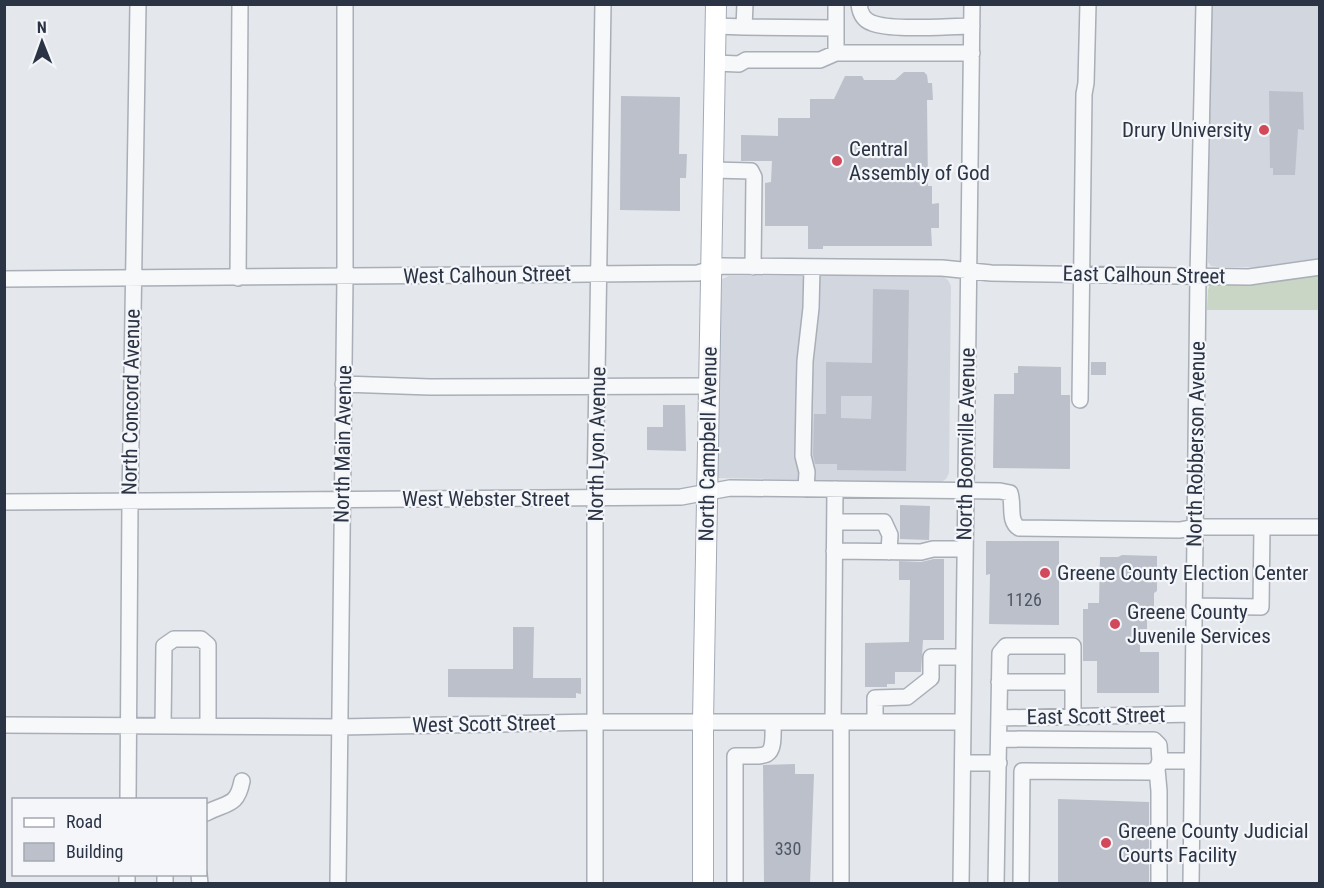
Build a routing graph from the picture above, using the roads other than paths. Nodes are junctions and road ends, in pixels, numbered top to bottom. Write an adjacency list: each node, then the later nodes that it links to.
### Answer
1 (138, 4): 29 (street, North Concord Avenue)
2 (240, 4): 30 (street)
3 (345, 4): 28 (street, North Main Avenue)
4 (603, 4): 25 (street, North Lyon Avenue)
5 (716, 4): 12 (main road, North Campbell Avenue)
6 (745, 4): 14 (street)
7 (836, 4): 15 (street)
8 (859, 4): 13 (street)
9 (972, 4): 13 (street, North Boonville Avenue)
10 (1088, 4): 26 (street)
11 (1204, 4): 27 (street, North Robberson Avenue)
12 (716, 26): 14 (street); 18 (main road, North Campbell Avenue)
13 (972, 26): 17 (street, North Boonville Avenue)
14 (744, 27): 15 (street)
15 (836, 28): 16 (street)
16 (836, 53): 17 (street); 18 (street)
17 (972, 53): 24 (street, North Boonville Avenue)
18 (715, 63): 19 (main road, North Campbell Avenue)
19 (713, 170): 20 (street); 23 (main road, North Campbell Avenue)
20 (753, 267): 21 (street, West Calhoun Street); 23 (street, West Calhoun Street)
21 (812, 267): 24 (street, West Calhoun Street); 36 (street)
22 (1320, 267): 27 (street, East Calhoun Street)
23 (711, 270): 25 (street, West Calhoun Street); 34 (main road, North Campbell Avenue)
24 (968, 270): 26 (street, East Calhoun Street); 38 (street, North Boonville Avenue)
25 (599, 274): 28 (street, West Calhoun Street); 33 (street, North Lyon Avenue)
26 (1081, 274): 27 (street, East Calhoun Street); 35 (street)
27 (1198, 276): 45 (street, North Robberson Avenue)
28 (345, 277): 30 (street, West Calhoun Street); 32 (street, North Main Avenue)
29 (133, 278): 30 (street, West Calhoun Street); 31 (street, West Calhoun Street); 42 (street, North Concord Avenue)
30 (238, 278)
31 (4, 279)
32 (343, 384): 33 (street); 41 (street, North Main Avenue)
33 (597, 386): 34 (street); 40 (street, North Lyon Avenue)
34 (709, 386): 39 (main road, North Campbell Avenue)
35 (1080, 400)
36 (806, 489): 37 (street, West Webster Street); 39 (street, West Webster Street)
37 (835, 489): 38 (street, West Webster Street); 44 (street)
38 (966, 491): 45 (street, West Webster Street); 48 (street, North Boonville Avenue)
39 (707, 492): 40 (street, West Webster Street); 59 (main road, North Campbell Avenue)
40 (595, 498): 41 (street, West Webster Street); 60 (street, North Lyon Avenue)
41 (342, 500): 42 (street, West Webster Street); 69 (street, North Main Avenue)
42 (130, 501): 43 (street, West Webster Street); 66 (street, North Concord Avenue)
43 (4, 502)
44 (835, 522): 49 (street); 50 (street)
45 (1195, 527): 46 (street); 51 (street, North Robberson Avenue)
46 (1262, 527): 47 (street); 51 (street)
47 (1320, 527)
48 (965, 549): 50 (street); 52 (street, North Boonville Avenue)
49 (834, 551): 50 (street); 61 (street)
50 (889, 552)
51 (1194, 606): 55 (street, North Robberson Avenue)
52 (964, 657): 62 (street); 63 (street, North Boonville Avenue)
53 (999, 682): 54 (street); 54 (street); 58 (street)
54 (1073, 682): 57 (street)
55 (1193, 714): 56 (street, East Scott Street); 72 (street, North Robberson Avenue)
56 (1163, 715): 57 (street, East Scott Street); 71 (street)
57 (1073, 716): 58 (street, East Scott Street)
58 (999, 718): 70 (street)
59 (702, 721): 60 (street, West Scott Street); 64 (street, West Scott Street); 82 (main road, North Campbell Avenue)
60 (595, 722): 69 (street, West Scott Street); 81 (street, North Lyon Avenue)
61 (837, 722): 62 (street, West Scott Street); 64 (street, West Scott Street); 84 (street)
62 (875, 722): 63 (street, West Scott Street)
63 (963, 722): 73 (street, North Boonville Avenue)
64 (773, 723): 83 (street)
65 (4, 725): 66 (street, West Scott Street)
66 (128, 726): 67 (street, West Scott Street); 78 (street, North Concord Avenue)
67 (163, 726): 68 (street, West Scott Street); 68 (street)
68 (208, 726): 69 (street, West Scott Street)
69 (340, 727): 80 (street, North Main Avenue)
70 (999, 739): 71 (street); 75 (street)
71 (1159, 745): 74 (street)
72 (1192, 761): 74 (street); 89 (street, North Robberson Avenue)
73 (963, 763): 75 (street); 85 (street, North Boonville Avenue)
74 (1158, 765): 76 (street); 88 (street)
75 (999, 767): 76 (street); 86 (street)
76 (1022, 771): 87 (street)
77 (242, 781): 79 (street)
78 (128, 798)
79 (207, 813)
80 (338, 884)
81 (595, 884)
82 (703, 884)
83 (735, 884)
84 (841, 884)
85 (961, 884)
86 (996, 884)
87 (1021, 884)
88 (1159, 884)
89 (1191, 884)

